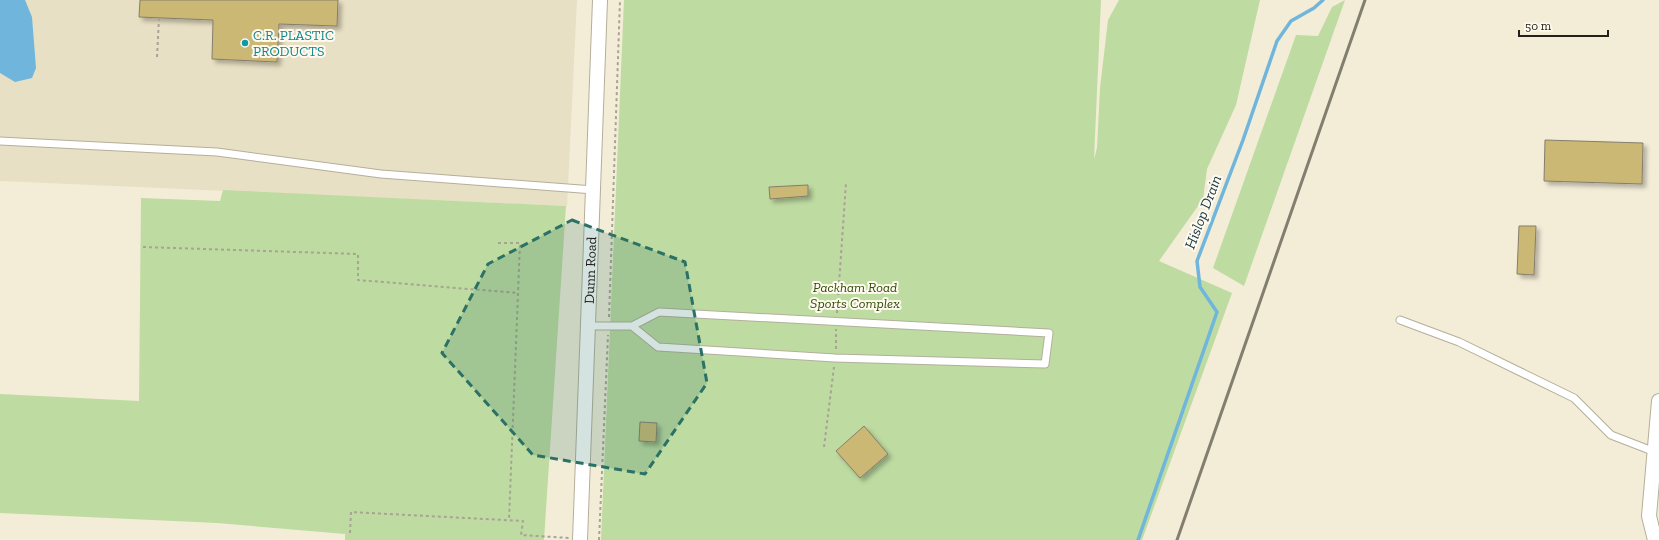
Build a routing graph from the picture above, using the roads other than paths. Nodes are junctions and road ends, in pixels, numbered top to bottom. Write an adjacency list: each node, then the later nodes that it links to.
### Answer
1 (600, 0): 3 (street, Dunn Road)
2 (0, 141): 3 (lane)
3 (594, 190): 5 (street, Dunn Road)
4 (1400, 320): 8 (lane)
5 (589, 326): 6 (lane); 9 (street, Dunn Road)
6 (632, 326): 6 (lane)
7 (1659, 401): 8 (street)
8 (1655, 452): 10 (street)
9 (580, 539)
10 (1655, 540)

